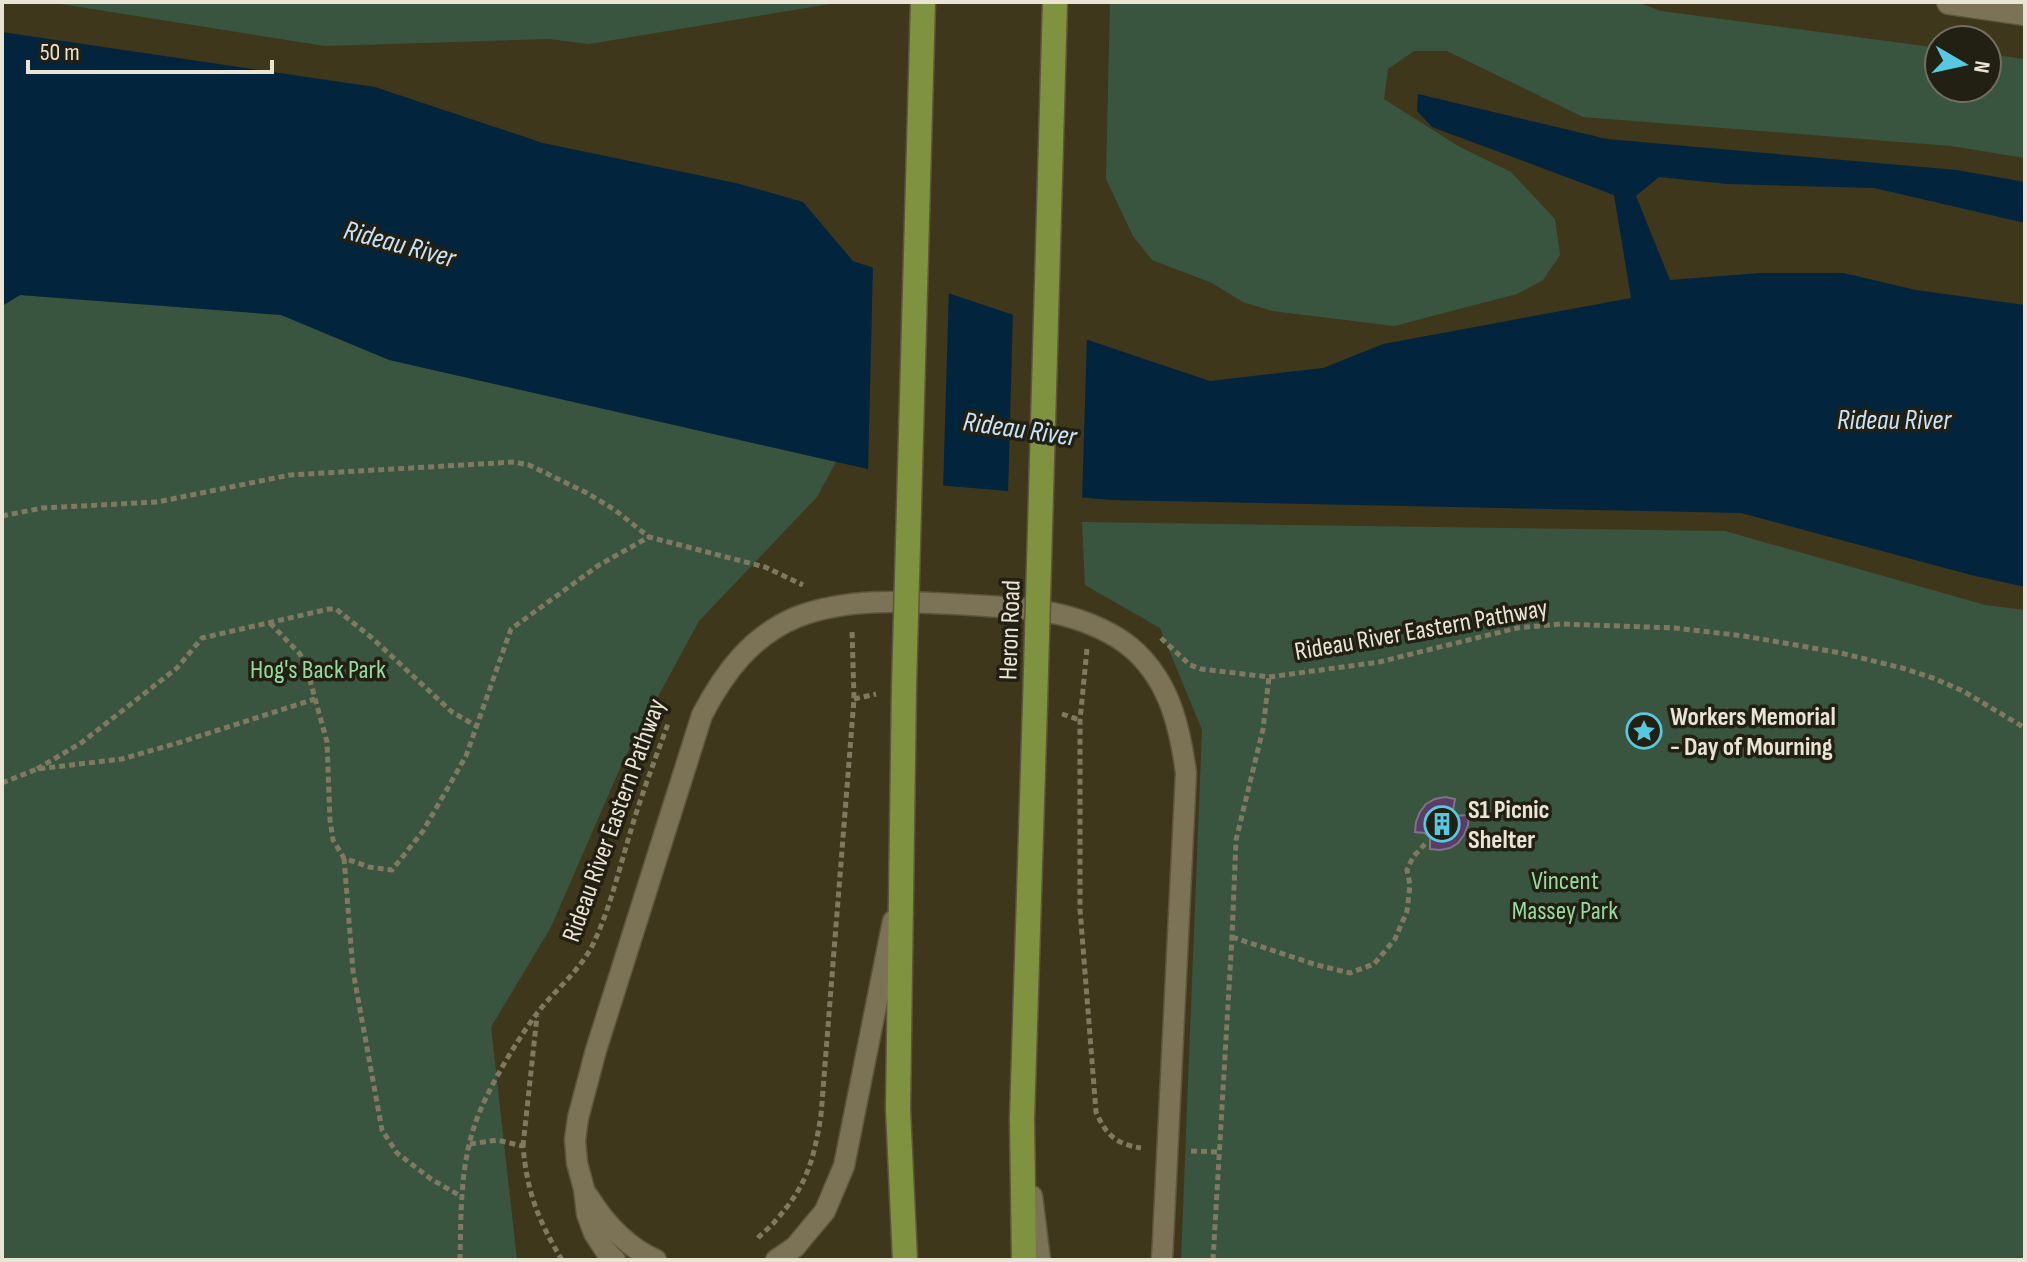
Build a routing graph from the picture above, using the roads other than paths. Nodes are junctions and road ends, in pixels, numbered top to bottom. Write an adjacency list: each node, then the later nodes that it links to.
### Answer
1 (923, 2): 5 (main road, bridge)
2 (1055, 2): 6 (main road, Heron Road, bridge)
3 (1949, 2): 4 (main road)
4 (2025, 13)
5 (902, 874): 10 (lane); 11 (main road)
6 (1022, 1119): 12 (main road, Heron Road); 13 (lane)
7 (584, 1189): 8 (lane); 9 (lane); 14 (lane)
8 (615, 1260)
9 (656, 1260)
10 (776, 1260)
11 (905, 1260)
12 (1024, 1260)
13 (1040, 1260)
14 (1162, 1260)

